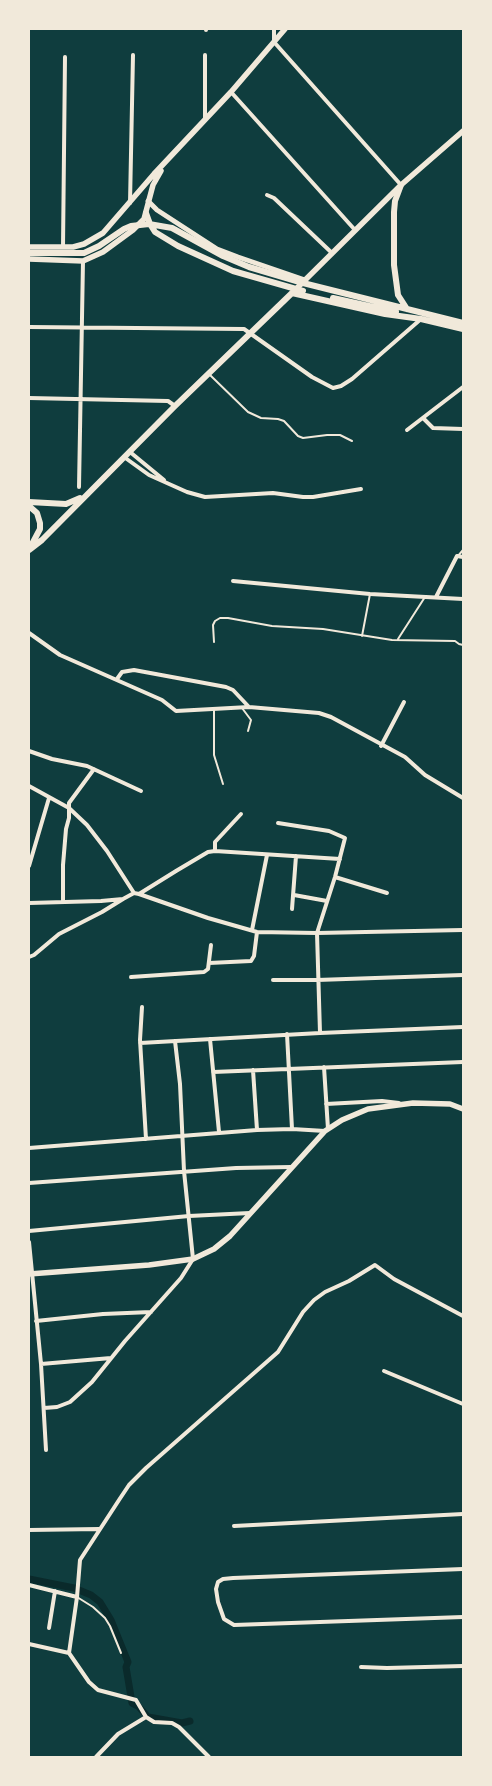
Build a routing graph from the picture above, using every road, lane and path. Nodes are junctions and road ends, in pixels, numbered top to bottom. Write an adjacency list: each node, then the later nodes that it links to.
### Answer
1 (274, 29): 3 (street)
2 (285, 29): 3 (main road)
3 (274, 42): 7 (main road); 11 (street)
4 (133, 55): 14 (street)
5 (205, 55): 8 (street)
6 (65, 57): 17 (street)
7 (231, 92): 8 (main road); 16 (street)
8 (205, 121): 10 (main road)
9 (463, 131): 11 (main road)
10 (166, 163): 13 (main road); 14 (main road)
11 (401, 185): 16 (main road); 26 (main road)
12 (267, 195): 20 (street)
13 (148, 201): 15 (main road); 23 (street)
14 (130, 203): 17 (main road)
15 (146, 213): 22 (main road); 25 (main road)
16 (355, 230): 20 (main road)
17 (63, 246): 18 (main road)
18 (29, 247)
19 (29, 253): 25 (main road)
20 (332, 253): 23 (main road)
21 (29, 259): 22 (main road)
22 (82, 261): 30 (street)
23 (305, 280): 24 (main road)
24 (292, 293): 27 (main road); 32 (main road)
25 (387, 307): 26 (main road); 27 (main road)
26 (407, 309): 28 (main road)
27 (421, 319): 31 (main road); 32 (street)
28 (463, 323)
29 (29, 327): 30 (street)
30 (82, 328): 32 (street); 36 (street)
31 (463, 329)
32 (251, 333): 33 (main road)
33 (209, 374): 37 (main road); 41 (lane)
34 (463, 387): 38 (street)
35 (29, 398): 36 (street)
36 (81, 399): 37 (street); 45 (street)
37 (175, 406): 42 (main road)
38 (423, 418): 39 (street); 40 (street)
39 (463, 429)
40 (406, 430)
41 (352, 441)
42 (130, 452): 43 (main road); 44 (street)
43 (124, 457): 44 (street); 47 (main road)
44 (166, 481): 46 (street)
45 (79, 487)
46 (361, 489)
47 (83, 497): 48 (main road); 49 (main road)
48 (29, 504): 49 (main road)
49 (29, 549)
50 (463, 550): 51 (lane)
51 (457, 556): 52 (street); 56 (street)
52 (463, 557)
53 (233, 581): 54 (street)
54 (370, 594): 55 (street); 59 (lane)
55 (424, 597): 56 (street); 60 (lane)
56 (436, 597): 57 (street)
57 (463, 599)
58 (29, 633): 63 (street)
59 (362, 636): 60 (lane); 61 (lane)
60 (398, 639): 62 (lane)
61 (214, 642)
62 (463, 645)
63 (117, 679): 65 (street); 67 (street)
64 (404, 702): 69 (street)
65 (249, 707): 66 (street); 69 (street)
66 (242, 708): 67 (street); 68 (lane)
67 (214, 710): 72 (lane)
68 (248, 731)
69 (382, 746): 76 (street)
70 (29, 751): 71 (street)
71 (94, 769): 74 (street); 77 (street)
72 (223, 784)
73 (29, 786): 75 (street)
74 (141, 791)
75 (49, 798): 77 (street); 84 (street)
76 (463, 798)
77 (69, 808): 87 (street); 92 (street)
78 (241, 814): 80 (street)
79 (278, 823): 83 (street)
80 (215, 851): 81 (street); 88 (street)
81 (267, 855): 82 (street); 95 (street)
82 (296, 856): 83 (street); 89 (street)
83 (340, 860): 85 (street)
84 (29, 866)
85 (335, 877): 86 (street); 91 (street)
86 (387, 893)
87 (134, 894): 88 (street); 90 (street)
88 (140, 894): 95 (street)
89 (294, 895): 91 (street); 94 (street)
90 (123, 899): 92 (street); 100 (street)
91 (327, 901): 98 (street)
92 (63, 902): 93 (street)
93 (29, 903)
94 (292, 909)
95 (252, 930): 97 (street)
96 (463, 930): 98 (street)
97 (258, 932): 98 (street); 101 (street)
98 (317, 933): 105 (street)
99 (211, 945): 101 (street)
100 (29, 957)
101 (209, 963): 103 (street)
102 (463, 975): 105 (street)
103 (131, 976)
104 (273, 980): 105 (street)
105 (317, 980): 108 (street)
106 (142, 1007): 112 (street)
107 (463, 1027): 108 (street)
108 (320, 1033): 109 (street)
109 (287, 1034): 110 (street); 115 (street)
110 (210, 1039): 111 (street); 117 (street)
111 (175, 1041): 112 (street); 125 (street)
112 (140, 1043): 126 (street)
113 (463, 1062): 114 (street)
114 (324, 1067): 115 (street); 118 (street)
115 (289, 1069): 116 (street); 121 (street)
116 (253, 1070): 117 (street); 122 (street)
117 (213, 1072): 124 (street)
118 (326, 1104): 119 (street); 123 (street)
119 (406, 1104): 120 (main road); 123 (main road)
120 (463, 1109)
121 (292, 1129): 122 (street); 123 (street)
122 (257, 1130): 124 (street)
123 (327, 1130): 128 (main road)
124 (219, 1132): 125 (street)
125 (183, 1136): 126 (street); 129 (street)
126 (146, 1139): 127 (street)
127 (29, 1148)
128 (291, 1167): 129 (street); 131 (main road)
129 (184, 1171): 130 (street); 132 (street)
130 (29, 1183)
131 (250, 1213): 132 (street); 135 (main road)
132 (189, 1216): 133 (street); 135 (street)
133 (29, 1230)
134 (29, 1242): 136 (street)
135 (193, 1259): 136 (main road); 137 (street)
136 (30, 1274): 139 (street)
137 (151, 1312): 139 (street); 140 (street)
138 (463, 1316): 148 (street)
139 (36, 1320): 141 (street)
140 (111, 1358): 141 (street); 144 (street)
141 (41, 1364): 144 (street)
142 (384, 1371): 143 (street)
143 (463, 1404)
144 (44, 1408): 145 (street)
145 (46, 1450)
146 (463, 1514): 147 (street)
147 (234, 1526)
148 (100, 1528): 149 (street); 153 (street)
149 (29, 1530)
150 (463, 1569): 154 (street)
151 (29, 1586): 152 (street)
152 (54, 1591): 153 (street); 155 (street)
153 (77, 1595): 157 (street); 158 (lane)
154 (463, 1617)
155 (49, 1628)
156 (29, 1644): 157 (street)
157 (68, 1652): 161 (street)
158 (122, 1653)
159 (463, 1666): 160 (street)
160 (361, 1667)
161 (146, 1717): 162 (street); 163 (street)
162 (96, 1757)
163 (209, 1757)

